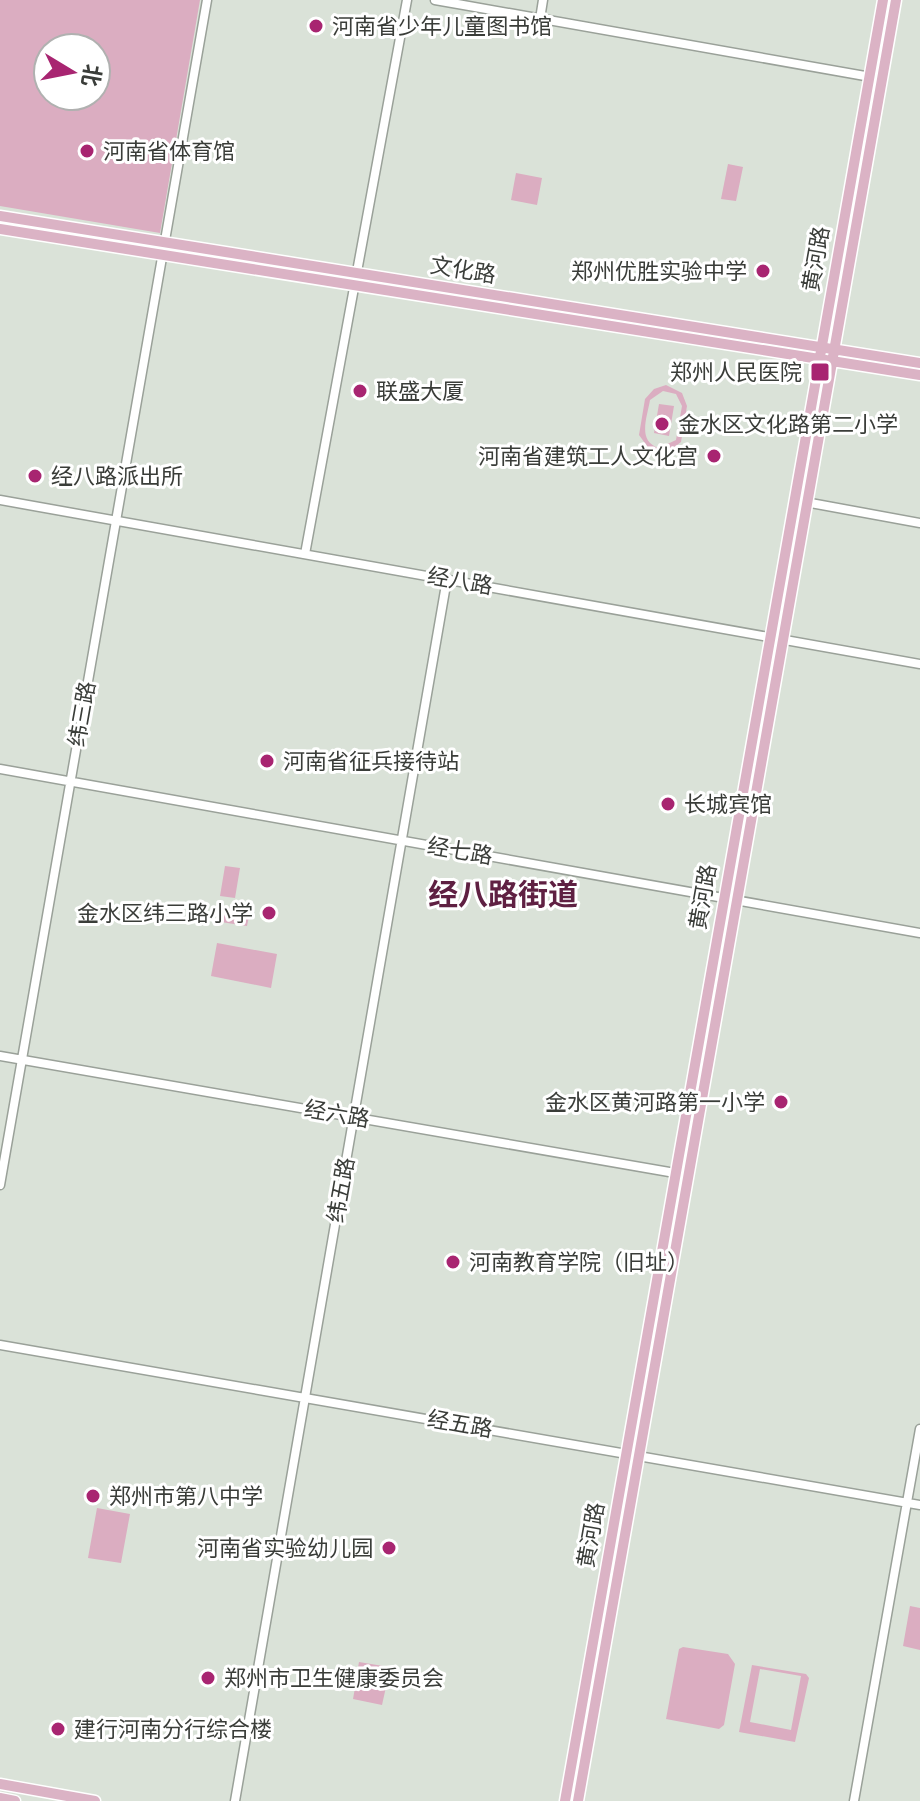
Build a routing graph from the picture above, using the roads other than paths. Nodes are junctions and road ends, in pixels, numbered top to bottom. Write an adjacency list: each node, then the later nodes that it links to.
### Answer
1 (207, 0): 12 (street, 纬三路)
2 (407, 0): 14 (street)
3 (435, 0): 7 (street)
4 (543, 0): 7 (street)
5 (883, 0): 8 (main road, 黄河路)
6 (896, 0): 9 (main road, 黄河路)
7 (540, 19): 8 (street)
8 (869, 77): 9 (street); 17 (main road, 黄河路)
9 (882, 79): 16 (main road, 黄河路)
10 (0, 216): 12 (main road, 文化路)
11 (0, 229): 13 (main road, 文化路)
12 (164, 244): 13 (street, 纬三路); 14 (main road, 文化路)
13 (162, 255): 15 (main road, 文化路); 23 (street, 纬三路)
14 (357, 274): 15 (street); 17 (main road, 文化路)
15 (355, 286): 17 (main road, 文化路); 25 (street)
16 (833, 349): 17 (main road, 文化路); 18 (main road, 黄河路); 19 (main road, 文化路)
17 (819, 353): 18 (main road, 文化路); 27 (main road, 黄河路)
18 (831, 361): 20 (main road, 文化路); 22 (main road, 黄河路)
19 (920, 363)
20 (920, 375)
21 (0, 500): 23 (street, 经八路)
22 (805, 502): 24 (street); 28 (main road, 黄河路)
23 (116, 520): 25 (street, 经八路); 31 (street, 纬三路)
24 (920, 523)
25 (305, 554): 26 (street, 经八路)
26 (447, 579): 27 (street, 经八路); 32 (street, 纬五路)
27 (768, 637): 28 (street, 经八路); 33 (main road, 黄河路)
28 (781, 639): 29 (street, 经八路); 34 (main road, 黄河路)
29 (920, 664)
30 (0, 769): 31 (street, 经七路)
31 (71, 781): 32 (street, 经七路); 37 (street, 纬三路)
32 (402, 840): 33 (street, 经七路); 38 (street, 纬五路)
33 (723, 898): 34 (street, 经七路); 39 (main road, 黄河路)
34 (736, 900): 35 (street, 经七路); 45 (main road, 黄河路)
35 (920, 933)
36 (0, 1056): 37 (street, 经六路)
37 (22, 1060): 38 (street, 经六路); 40 (street, 纬三路)
38 (353, 1117): 39 (street, 经六路); 42 (street, 纬五路)
39 (675, 1173): 44 (main road, 黄河路)
40 (0, 1185)
41 (0, 1345): 42 (street, 经五路)
42 (305, 1397): 44 (street, 经五路); 52 (street, 纬五路)
43 (920, 1429): 46 (street)
44 (626, 1453): 45 (street, 经五路); 53 (main road, 黄河路)
45 (638, 1455): 46 (street, 经五路); 54 (main road, 黄河路)
46 (907, 1502): 47 (street, 经五路); 55 (street)
47 (920, 1505)
48 (0, 1784): 51 (main road)
49 (0, 1798): 50 (main road)
50 (15, 1801)
51 (95, 1801)
52 (235, 1801)
53 (565, 1801)
54 (578, 1801)
55 (854, 1801)

